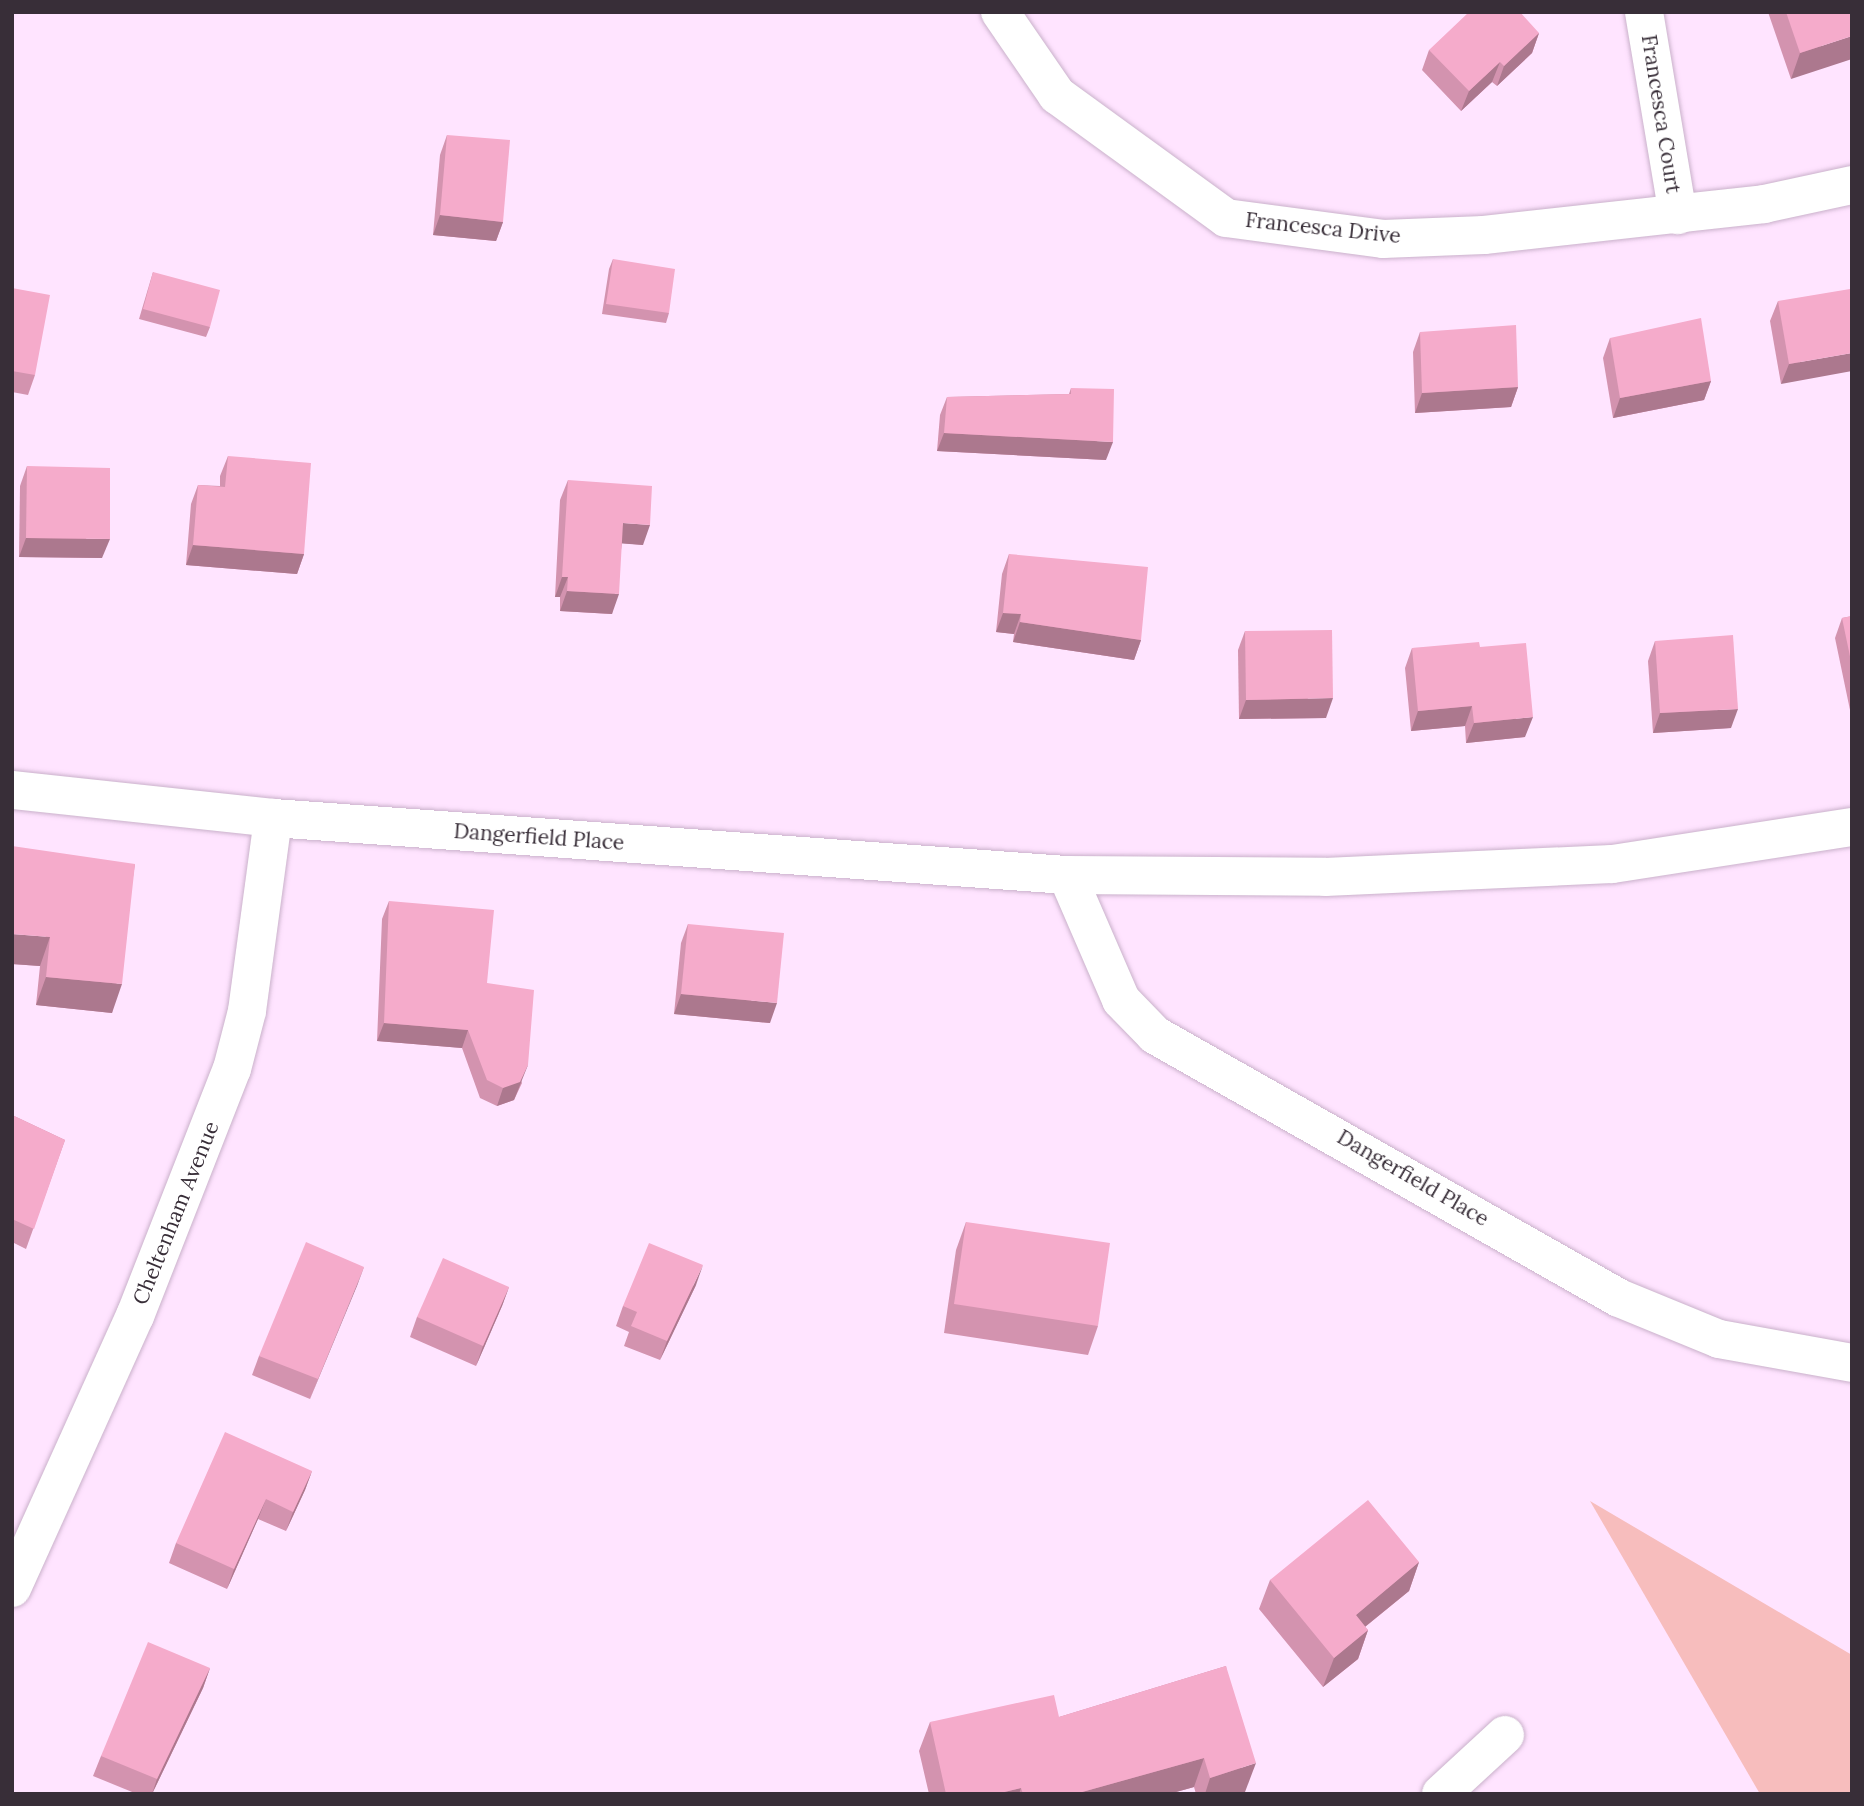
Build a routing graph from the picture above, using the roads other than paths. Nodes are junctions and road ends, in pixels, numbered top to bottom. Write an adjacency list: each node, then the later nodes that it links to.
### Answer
1 (1000, 12): 4 (street, Francesca Drive)
2 (1644, 12): 4 (street, Francesca Court)
3 (1852, 185): 4 (street, Francesca Drive)
4 (1678, 215)
5 (12, 790): 6 (street, Dangerfield Place)
6 (273, 818): 8 (street, Dangerfield Place); 10 (street, Cheltenham Avenue)
7 (1852, 827): 8 (street, Dangerfield Place)
8 (1067, 875): 9 (street, Dangerfield Place)
9 (1852, 1363)
10 (12, 1588)
11 (1505, 1735): 12 (street)
12 (1441, 1794)

